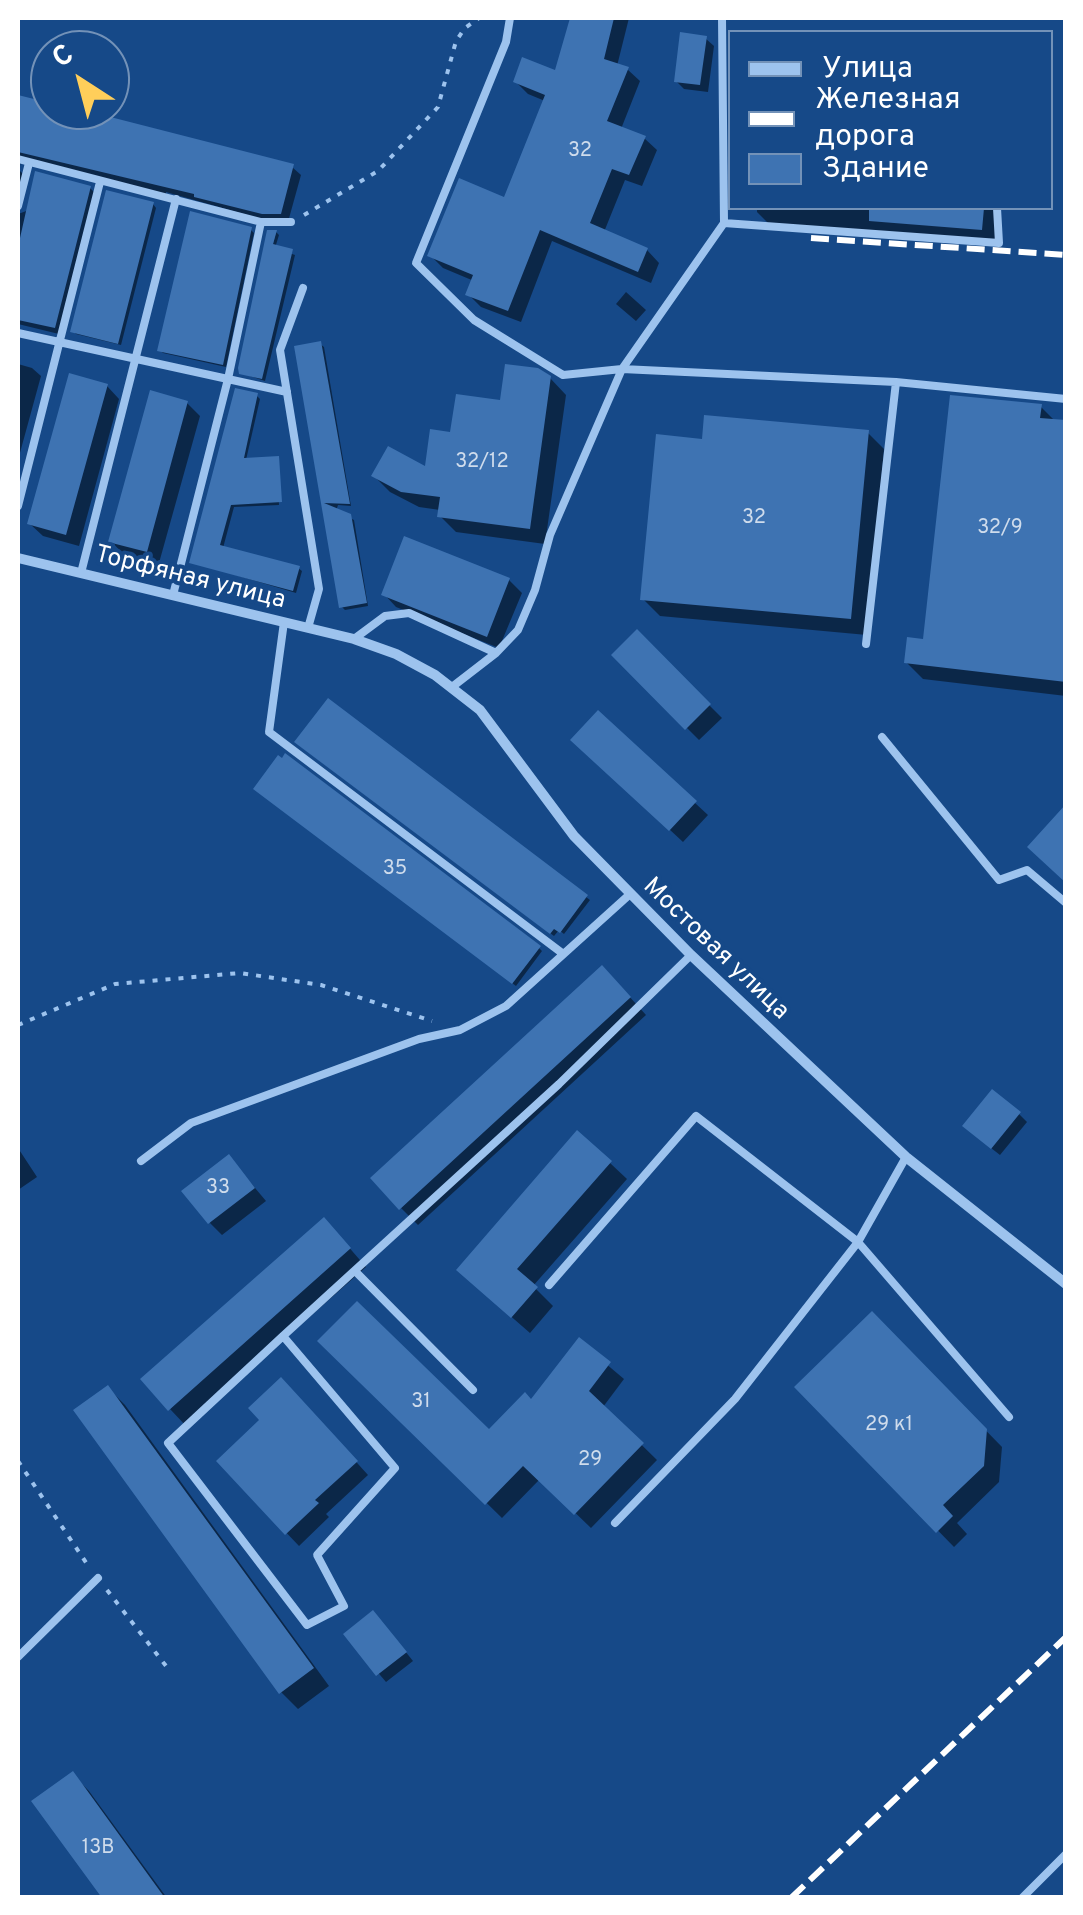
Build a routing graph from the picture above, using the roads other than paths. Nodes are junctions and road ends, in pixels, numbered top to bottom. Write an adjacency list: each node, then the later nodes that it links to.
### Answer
1 (510, 18): 17 (lane)
2 (722, 18): 3 (lane)
3 (726, 108): 12 (lane)
4 (18, 159): 5 (lane)
5 (30, 162): 6 (lane); 8 (lane)
6 (100, 182): 7 (lane); 15 (lane)
7 (176, 198): 10 (lane); 16 (lane)
8 (18, 206)
9 (997, 210): 12 (lane)
10 (261, 222): 11 (lane); 18 (lane)
11 (292, 222)
12 (724, 223): 17 (lane)
13 (302, 288): 20 (lane)
14 (18, 333): 15 (lane)
15 (60, 342): 16 (lane); 22 (lane)
16 (135, 359): 18 (lane); 24 (lane)
17 (622, 369): 19 (lane); 30 (lane)
18 (228, 379): 20 (lane); 25 (lane)
19 (896, 382): 21 (lane); 29 (lane)
20 (287, 392): 27 (lane)
21 (1066, 398)
22 (18, 506)
23 (18, 558): 24 (street, Торфяная улица)
24 (82, 573): 25 (street, Торфяная улица)
25 (173, 596): 26 (street, Торфяная улица)
26 (284, 622): 27 (street, Торфяная улица); 35 (lane)
27 (308, 628): 28 (street, Торфяная улица)
28 (354, 640): 30 (lane); 31 (street, Мостовая улица)
29 (866, 644)
30 (496, 653): 31 (lane)
31 (452, 687): 33 (street, Мостовая улица)
32 (882, 737): 34 (lane)
33 (629, 895): 35 (lane); 36 (street, Мостовая улица)
34 (1066, 903)
35 (562, 953): 38 (lane)
36 (691, 955): 37 (street, Мостовая улица); 40 (lane)
37 (906, 1158): 39 (lane); 41 (street, Мостовая улица)
38 (141, 1161)
39 (858, 1242): 42 (lane); 45 (lane); 46 (lane)
40 (355, 1271): 43 (lane); 44 (lane)
41 (1066, 1284)
42 (548, 1285)
43 (283, 1336): 43 (lane)
44 (473, 1390)
45 (1009, 1417)
46 (615, 1523)
47 (98, 1578): 48 (lane)
48 (18, 1657)
49 (1066, 1854): 50 (lane)
50 (1022, 1898)

